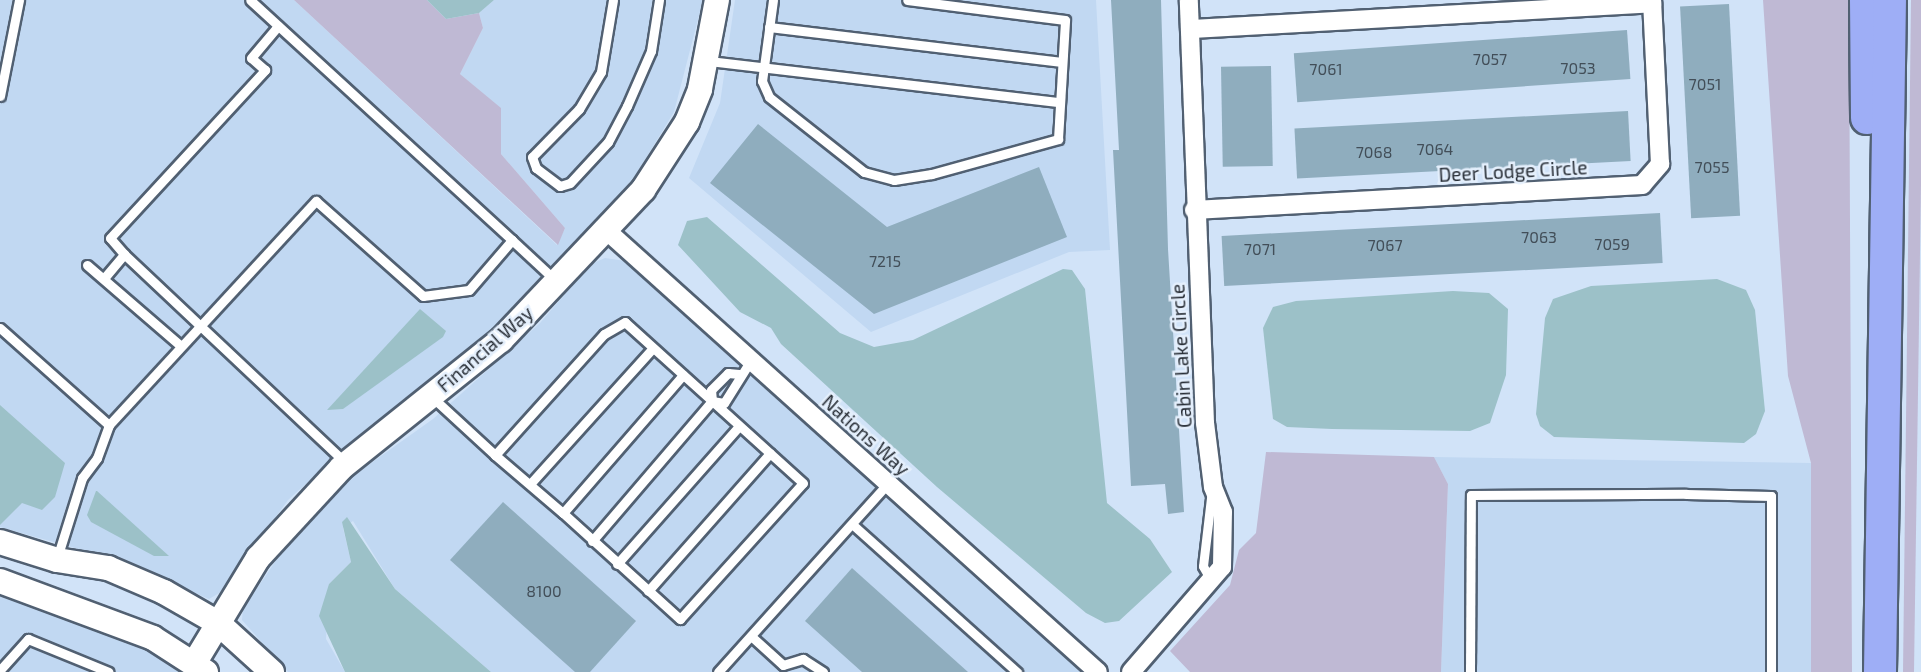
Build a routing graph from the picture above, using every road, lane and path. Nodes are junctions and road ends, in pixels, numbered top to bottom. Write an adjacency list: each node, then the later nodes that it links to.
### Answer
1 (19, 0): 18 (lane)
2 (250, 0): 12 (lane)
3 (613, 0): 4 (lane)
4 (659, 0)
5 (717, 0): 15 (street, Financial Way)
6 (773, 0): 13 (lane)
7 (907, 0): 16 (lane)
8 (1189, 0): 14 (street, Cabin Lake Circle)
9 (1866, 0): 43 (highway)
10 (1890, 0): 43 (highway)
11 (1652, 1): 14 (street); 20 (street, Deer Lodge Circle)
12 (278, 26): 22 (lane); 23 (lane)
13 (769, 27): 16 (lane); 17 (lane)
14 (1192, 29): 20 (street, Cabin Lake Circle)
15 (709, 61): 17 (lane); 21 (street, Financial Way)
16 (1062, 62): 19 (lane)
17 (765, 69): 19 (lane); 19 (lane)
18 (0, 96)
19 (1060, 102)
20 (1194, 209): 64 (street, Cabin Lake Circle)
21 (606, 230): 26 (street, Financial Way); 31 (street, Nations Way)
22 (513, 240): 26 (lane); 27 (lane)
23 (124, 254): 25 (lane); 27 (lane)
24 (87, 264): 25 (lane)
25 (105, 277): 29 (lane)
26 (558, 282): 34 (street, Financial Way)
27 (201, 325): 29 (lane); 40 (lane)
28 (0, 328): 36 (lane)
29 (181, 346): 36 (lane)
30 (653, 348): 33 (lane); 39 (lane); 42 (lane)
31 (751, 360): 32 (lane); 41 (street, Nations Way)
32 (739, 374): 35 (lane); 35 (lane)
33 (683, 375): 35 (lane); 44 (lane)
34 (431, 396): 39 (lane); 40 (street, Financial Way)
35 (712, 401): 37 (lane); 46 (lane)
36 (109, 425): 48 (lane)
37 (739, 426): 38 (lane); 49 (lane)
38 (770, 453): 51 (lane); 51 (lane)
39 (495, 455): 42 (lane)
40 (346, 464): 53 (street, Financial Way)
41 (888, 483): 45 (lane); 63 (street, Nations Way)
42 (530, 484): 44 (lane)
43 (1881, 497): 67 (highway)
44 (562, 513): 46 (lane)
45 (852, 524): 54 (lane); 62 (lane)
46 (592, 541): 49 (lane)
47 (1, 542): 48 (street)
48 (57, 560): 52 (street); 53 (street)
49 (617, 564): 51 (lane)
50 (0, 581): 52 (street)
51 (648, 591)
52 (44, 596): 55 (street)
53 (218, 623): 55 (street, Financial Way); 59 (street)
54 (751, 636): 56 (lane); 60 (lane)
55 (196, 668)
56 (783, 668): 61 (lane)
57 (0, 670): 58 (lane)
58 (109, 672)
59 (272, 672)
60 (718, 672)
61 (823, 672)
62 (1017, 672)
63 (1098, 672)
64 (1131, 672)
65 (1470, 672): 66 (lane)
66 (1771, 672)
67 (1880, 672)

